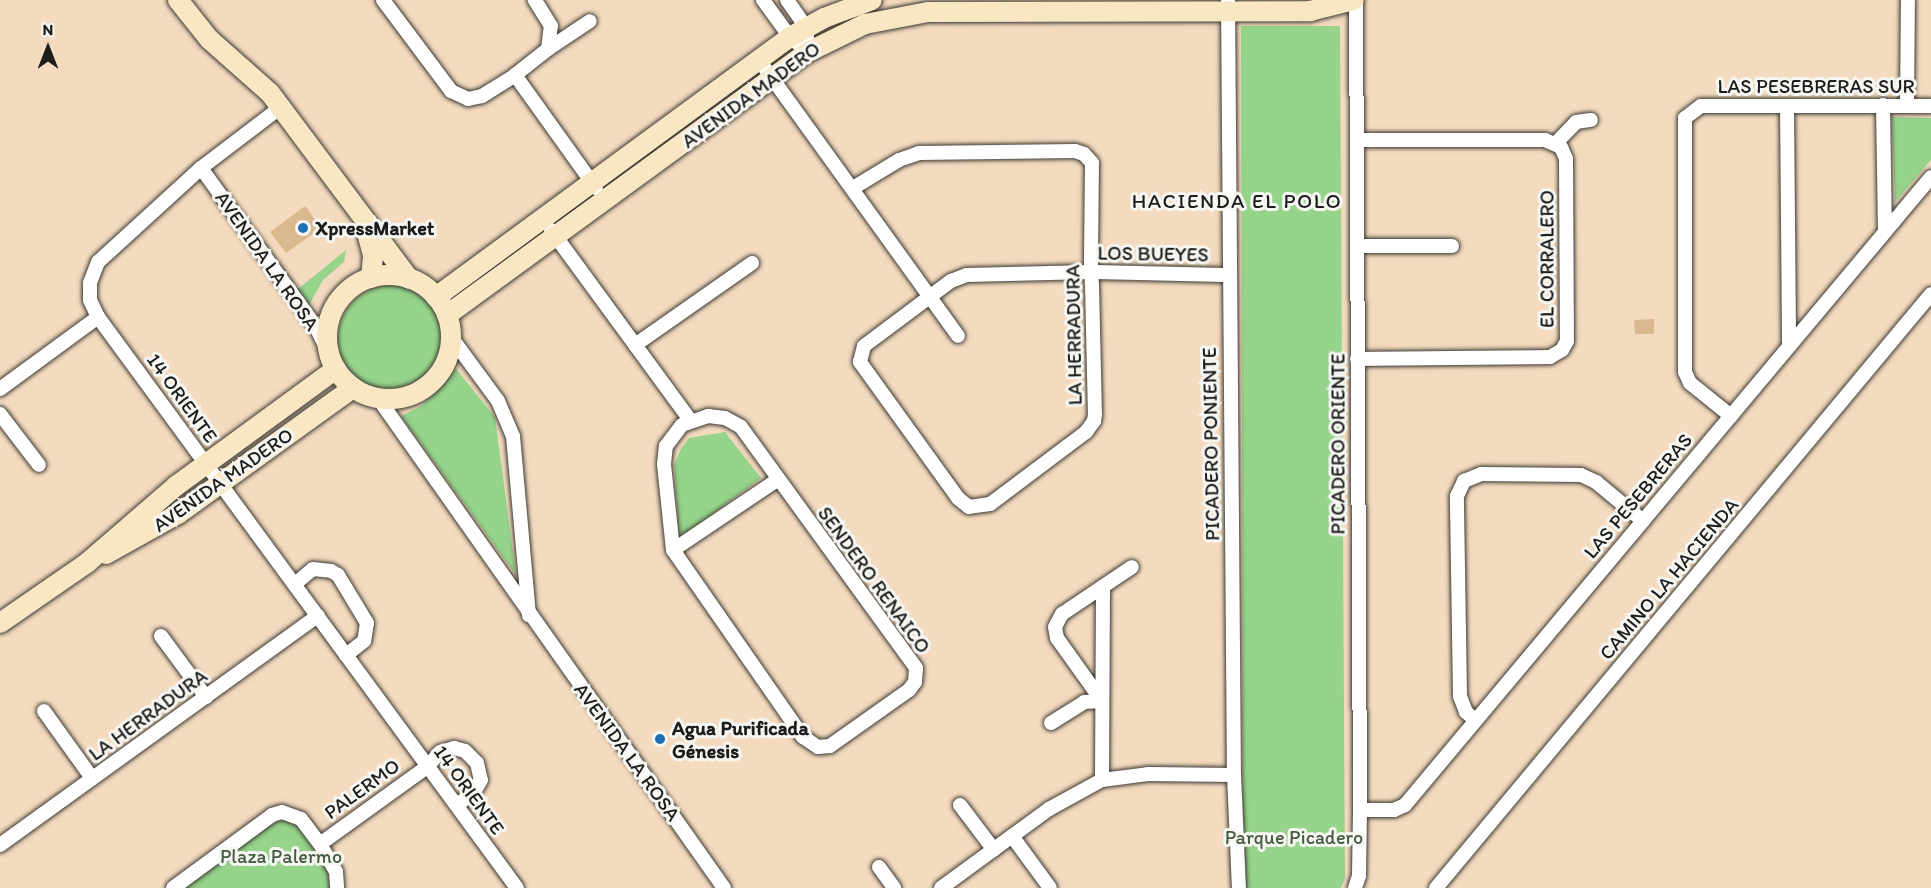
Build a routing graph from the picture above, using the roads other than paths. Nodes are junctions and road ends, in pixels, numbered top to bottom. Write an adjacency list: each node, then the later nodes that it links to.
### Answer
1 (177, 0): 22 (street)
2 (383, 0): 16 (street)
3 (535, 0): 13 (street)
4 (763, 0): 12 (street)
5 (787, 0): 12 (street)
6 (872, 0): 12 (street, AVENIDA MADERO)
7 (1355, 0): 9 (street, AVENIDA MADERO); 24 (street, PICADERO ORIENTE)
8 (1908, 0): 20 (street)
9 (1228, 5): 10 (street, AVENIDA MADERO); 39 (street, PICADERO PONIENTE)
10 (1093, 6): 14 (street, AVENIDA MADERO)
11 (590, 21): 13 (street)
12 (798, 32): 14 (street); 15 (street, AVENIDA MADERO)
13 (548, 49): 16 (street)
14 (808, 52): 17 (street, AVENIDA MADERO)
15 (759, 60): 17 (street); 28 (street, AVENIDA MADERO)
16 (515, 75): 28 (street)
17 (774, 78): 29 (street); 30 (street, AVENIDA MADERO)
18 (1883, 105): 19 (street, LAS PESEBRERAS SUR); 20 (street, LAS PESEBRERAS SUR); 33 (street)
19 (1787, 106): 50 (street); 58 (street, LAS PESEBRERAS SUR)
20 (1907, 106): 21 (street, LAS PESEBRERAS SUR)
21 (1931, 106)
22 (281, 107): 26 (street, 14 ORIENTE); 31 (street)
23 (1591, 120): 25 (street)
24 (1357, 140): 25 (street); 35 (street, PICADERO ORIENTE)
25 (1556, 143): 51 (street, EL CORRALERO)
26 (201, 168): 46 (street, 14 ORIENTE); 52 (street, AVENIDA LA ROSA)
27 (1931, 177): 33 (street, LAS PESEBRERAS)
28 (592, 184): 30 (street); 32 (street, AVENIDA MADERO)
29 (853, 188): 38 (street, LA HERRADURA); 43 (street)
30 (605, 202): 34 (street, AVENIDA MADERO)
31 (363, 218): 40 (street); 41 (street)
32 (543, 219): 34 (street); 44 (street, AVENIDA MADERO)
33 (1885, 232): 50 (street, LAS PESEBRERAS)
34 (556, 236): 45 (street, AVENIDA MADERO); 49 (street)
35 (1357, 246): 36 (street); 51 (street, PICADERO ORIENTE)
36 (1452, 246)
37 (752, 263): 49 (street)
38 (1091, 272): 39 (street, LOS BUEYES); 43 (street, LOS BUEYES); 53 (street, LA HERRADURA)
39 (1228, 274): 81 (street, PICADERO PONIENTE)
40 (371, 278): 41 (street); 52 (street)
41 (409, 279): 44 (street)
42 (1931, 294): 101 (street, CAMINO LA HACIENDA)
43 (930, 296): 47 (street); 53 (street, LOS BUEYES)
44 (436, 297): 45 (street)
45 (447, 315): 48 (street)
46 (98, 317): 55 (street); 60 (street, 14 ORIENTE)
47 (958, 336)
48 (451, 337): 56 (street); 71 (street)
49 (635, 345): 59 (street)
50 (1789, 345): 58 (street, LAS PESEBRERAS)
51 (1357, 359): 86 (street, PICADERO ORIENTE)
52 (333, 362): 54 (street); 60 (street, AVENIDA MADERO)
53 (860, 362)
54 (353, 387): 56 (street); 63 (street, AVENIDA MADERO)
55 (0, 389)
56 (378, 398): 71 (street, AVENIDA LA ROSA)
57 (0, 414): 61 (street)
58 (1731, 416): 64 (street, LAS PESEBRERAS)
59 (690, 420): 62 (street, SENDERO RENAICO); 65 (street, SENDERO RENAICO)
60 (207, 464): 63 (street, 14 ORIENTE); 66 (street, AVENIDA MADERO)
61 (39, 465)
62 (777, 480): 65 (street); 65 (street, SENDERO RENAICO)
63 (221, 484): 66 (street, AVENIDA MADERO); 68 (street, 14 ORIENTE)
64 (1642, 521): 78 (street, LAS PESEBRERAS); 78 (street)
65 (673, 550)
66 (87, 563): 72 (street, AVENIDA MADERO)
67 (1132, 567): 69 (street)
68 (295, 584): 70 (street, 14 ORIENTE); 74 (street)
69 (1103, 587): 76 (street); 76 (street)
70 (318, 616): 74 (street, 14 ORIENTE); 75 (street, LA HERRADURA)
71 (530, 617): 95 (street, AVENIDA LA ROSA)
72 (0, 623)
73 (161, 636): 75 (street)
74 (346, 655): 80 (street, 14 ORIENTE)
75 (206, 697): 82 (street, LA HERRADURA)
76 (1102, 701): 79 (street); 83 (street)
77 (44, 711): 82 (street)
78 (1474, 719): 86 (street, LAS PESEBRERAS)
79 (1051, 723)
80 (428, 766): 84 (street, 14 ORIENTE); 84 (street); 88 (street, PALERMO)
81 (1234, 775): 83 (street); 99 (street, PICADERO PONIENTE)
82 (92, 778): 89 (street, LA HERRADURA)
83 (1102, 780): 87 (street)
84 (456, 805): 94 (street, 14 ORIENTE)
85 (960, 806): 90 (street)
86 (1360, 810): 100 (street, PICADERO ORIENTE)
87 (1012, 836): 90 (street); 98 (street)
88 (320, 844): 92 (street, PALERMO); 93 (street, PALERMO)
89 (0, 845)
90 (994, 850): 97 (street)
91 (879, 867): 96 (street)
92 (173, 888)
93 (338, 888)
94 (517, 888)
95 (724, 888)
96 (894, 888)
97 (941, 888)
98 (1050, 888)
99 (1239, 888)
100 (1355, 888)
101 (1436, 888)

